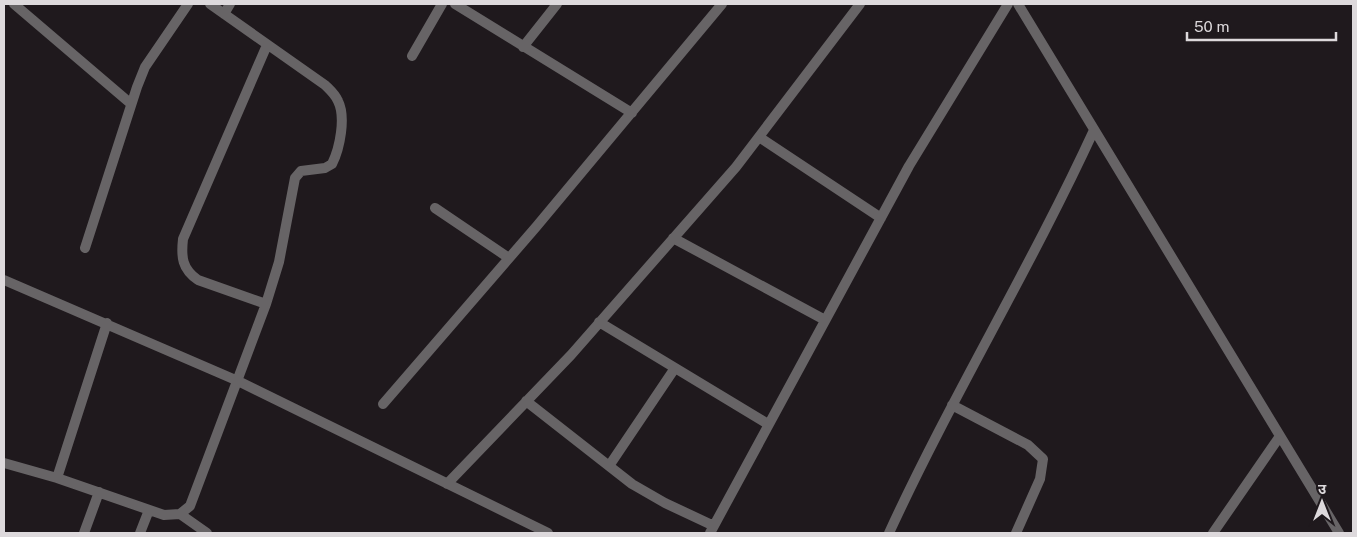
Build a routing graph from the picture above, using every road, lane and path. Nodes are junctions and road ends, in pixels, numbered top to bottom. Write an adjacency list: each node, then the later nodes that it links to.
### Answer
1 (14, 4): 16 (street)
2 (188, 4): 16 (street)
3 (210, 4): 12 (street)
4 (230, 4): 12 (street)
5 (442, 4): 15 (street)
6 (455, 4): 14 (street)
7 (557, 4): 14 (street)
8 (722, 4): 17 (street)
9 (860, 4): 19 (street)
10 (1008, 4): 21 (street)
11 (1018, 4): 18 (street)
12 (224, 14): 13 (street)
13 (267, 45): 26 (street); 26 (street)
14 (523, 46): 17 (street)
15 (412, 56)
16 (130, 103): 23 (street)
17 (632, 113): 24 (street)
18 (1094, 130): 34 (street); 36 (street)
19 (759, 137): 21 (street); 22 (street)
20 (435, 208): 24 (street)
21 (881, 218): 27 (street)
22 (673, 238): 27 (street); 28 (street)
23 (85, 248)
24 (509, 258): 33 (street)
25 (4, 280): 29 (street)
26 (266, 304): 31 (street)
27 (825, 320): 35 (street)
28 (599, 322): 30 (street); 32 (street)
29 (107, 323): 31 (street); 39 (street)
30 (676, 368): 35 (street); 38 (street)
31 (238, 380): 40 (street); 43 (street)
32 (526, 401): 38 (street); 40 (street)
33 (383, 404)
34 (952, 405): 50 (street); 51 (street)
35 (768, 424): 44 (street)
36 (1280, 436): 45 (street); 52 (street)
37 (4, 463): 39 (street)
38 (609, 466): 44 (street)
39 (57, 478): 41 (street)
40 (447, 484): 49 (street)
41 (99, 492): 42 (street); 46 (street)
42 (149, 510): 43 (street); 47 (street)
43 (180, 514): 48 (street)
44 (712, 530)
45 (1336, 532)
46 (84, 533)
47 (140, 533)
48 (207, 533)
49 (548, 533)
50 (889, 533)
51 (1016, 533)
52 (1213, 533)

